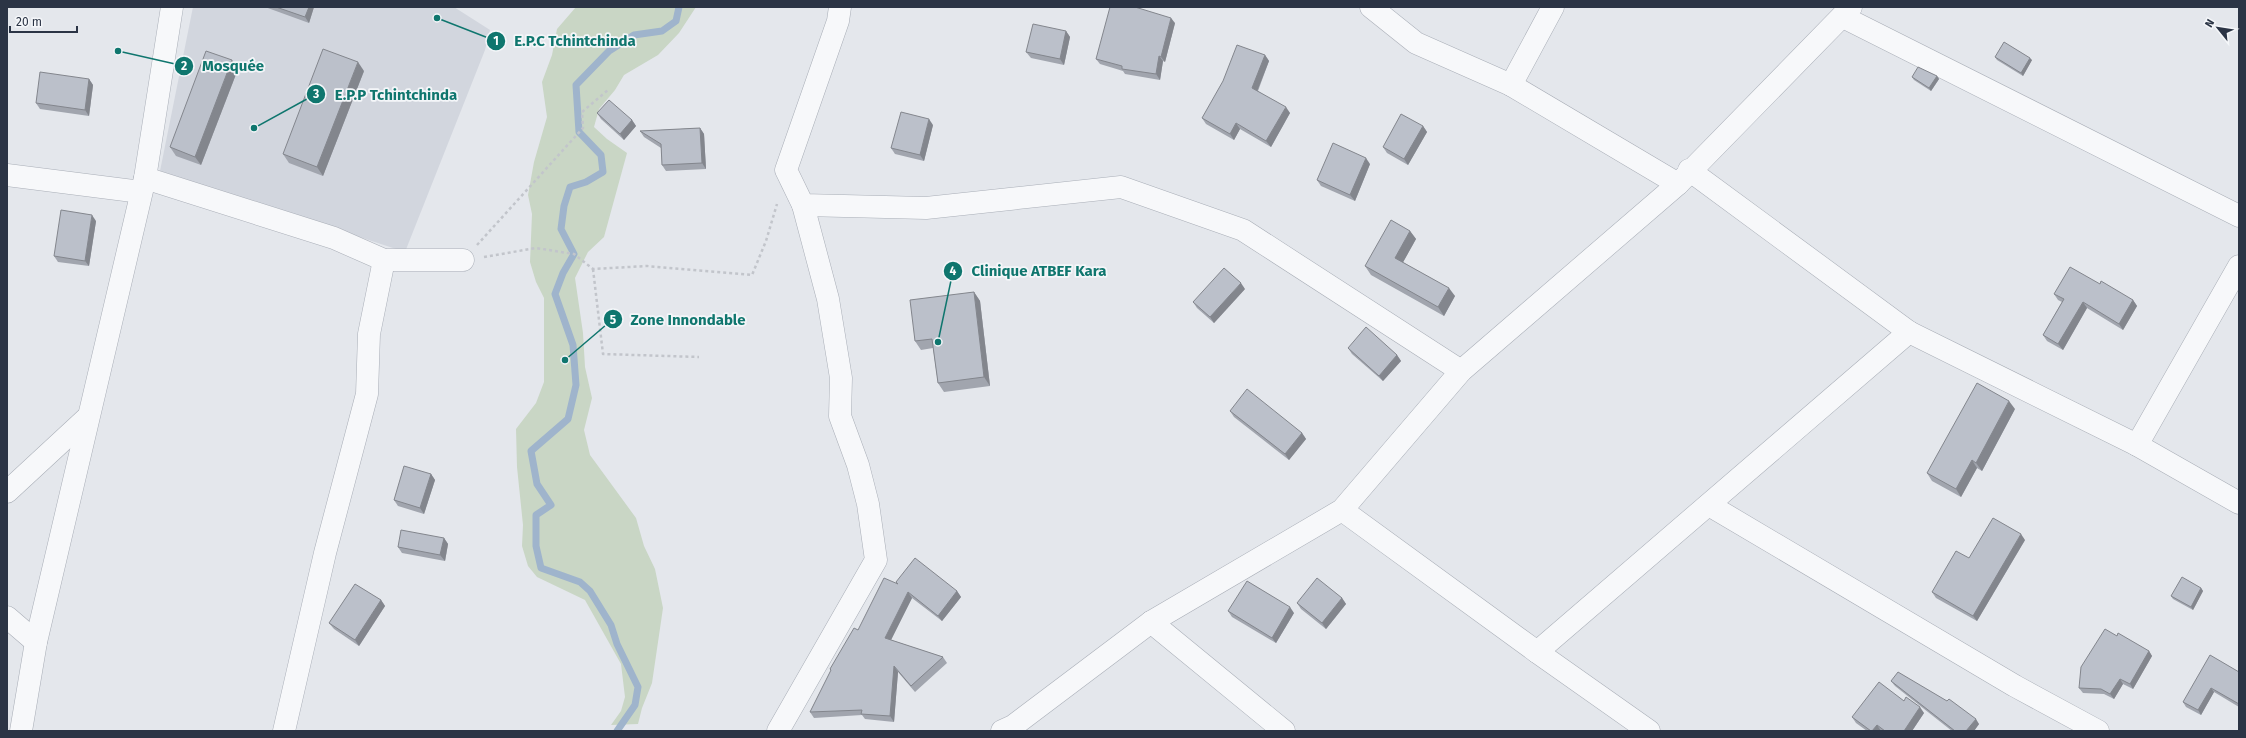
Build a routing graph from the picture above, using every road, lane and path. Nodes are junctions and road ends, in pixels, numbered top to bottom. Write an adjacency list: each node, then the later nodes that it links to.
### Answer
1 (172, 7): 11 (street)
2 (840, 7): 8 (street)
3 (1372, 7): 6 (street)
4 (1553, 7): 6 (street)
5 (1847, 12): 10 (street); 13 (street)
6 (1511, 85): 10 (street)
7 (608, 90): 15 (path)
8 (786, 170): 12 (street); 17 (path)
9 (7, 175): 11 (street)
10 (1684, 177): 18 (street); 20 (street)
11 (143, 185): 14 (street); 21 (street)
12 (803, 204): 20 (street); 33 (street)
13 (2239, 216)
14 (384, 260): 15 (street); 32 (street)
15 (463, 260): 17 (path)
16 (2239, 266): 22 (street)
17 (594, 269): 19 (path)
18 (1909, 332): 22 (street); 25 (street)
19 (699, 357)
20 (1461, 371): 26 (street)
21 (88, 417): 23 (street); 29 (street)
22 (2137, 445): 24 (street)
23 (7, 492)
24 (2239, 503)
25 (1709, 505): 30 (street); 37 (street)
26 (1342, 510): 28 (street); 30 (street)
27 (7, 617): 29 (street)
28 (1151, 622): 34 (street); 35 (street)
29 (36, 642): 31 (street)
30 (1537, 652): 36 (street)
31 (21, 731)
32 (284, 731)
33 (778, 731)
34 (1002, 731)
35 (1284, 731)
36 (1649, 731)
37 (2098, 731)

